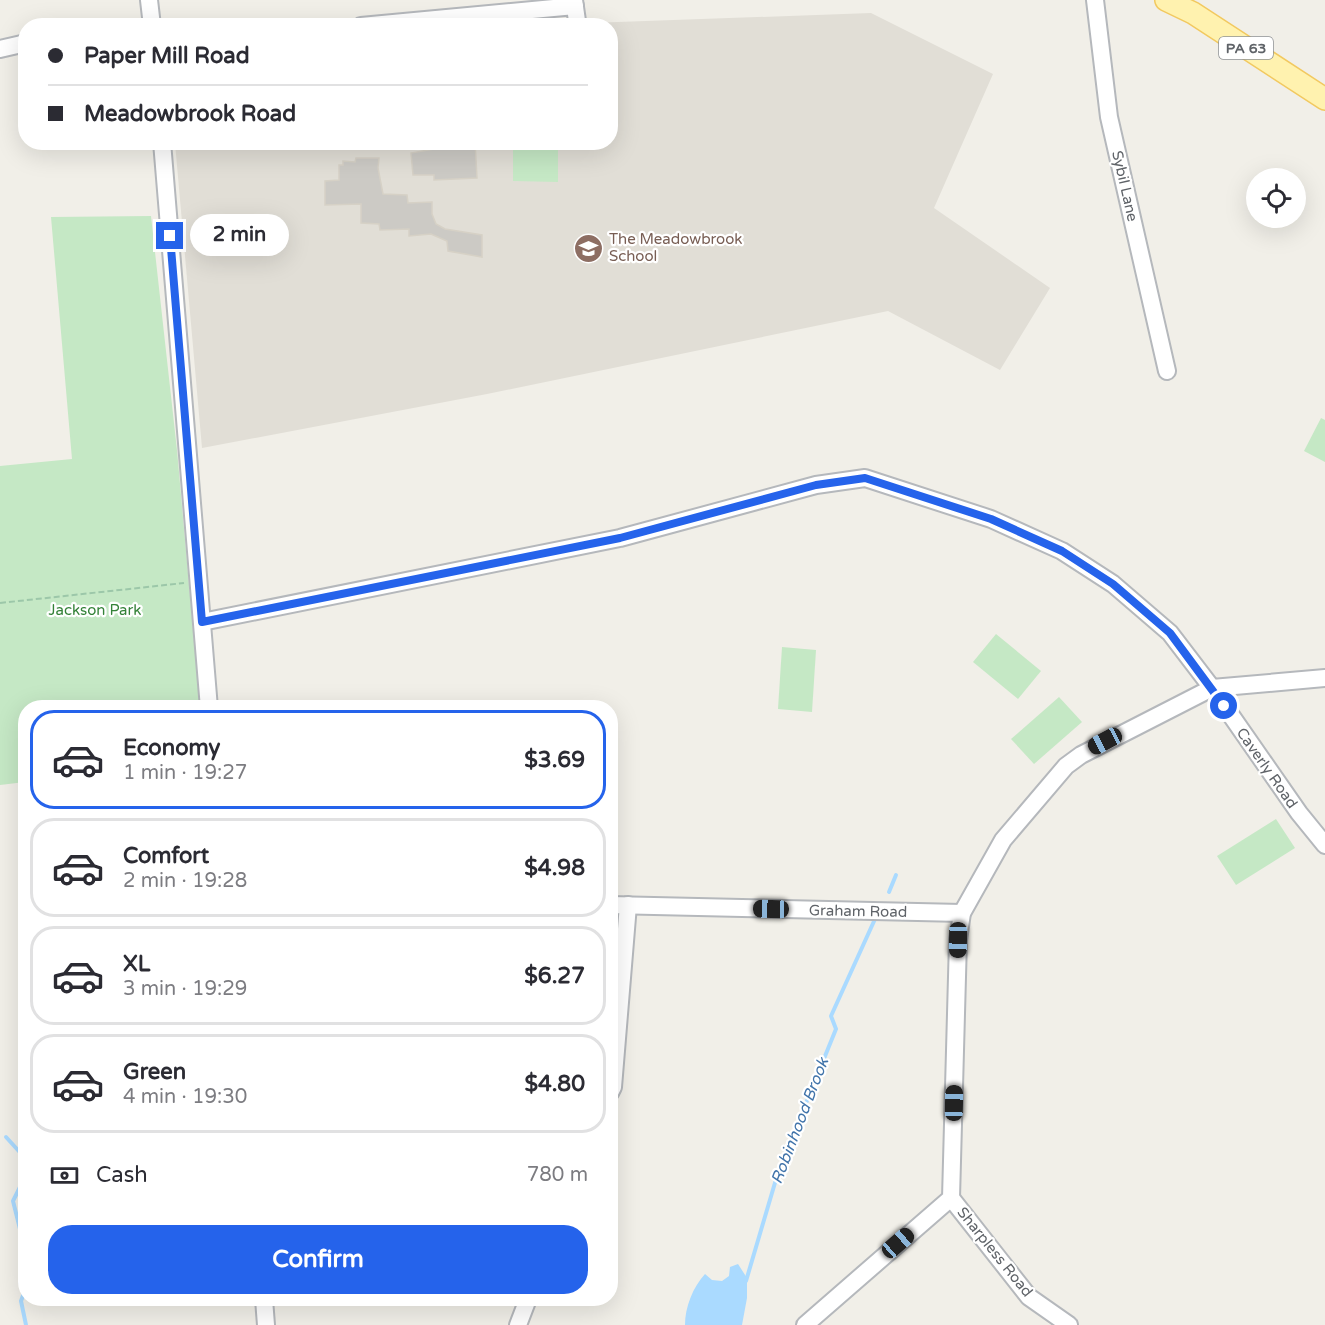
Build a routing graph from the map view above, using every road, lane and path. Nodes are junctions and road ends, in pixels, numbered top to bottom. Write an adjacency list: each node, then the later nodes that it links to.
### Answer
1 (149, 0): 5 (street)
2 (1095, 0): 11 (street, Sybil Lane)
3 (1166, 0): 9 (main road, PA 63)
4 (575, 9): 6 (street)
5 (151, 18)
6 (479, 18)
7 (18, 45): 8 (street)
8 (0, 49)
9 (1325, 99)
10 (163, 150): 12 (street)
11 (1167, 371)
12 (199, 581): 13 (path); 14 (street)
13 (0, 603)
14 (202, 622): 16 (street, Caverly Road); 17 (street)
15 (1325, 678): 16 (street)
16 (1212, 688): 18 (street, Caverly Road); 21 (street)
17 (207, 700)
18 (1325, 845)
19 (618, 905): 20 (street, Graham Road)
20 (628, 906): 21 (street, Graham Road); 22 (street)
21 (962, 913): 23 (street)
22 (618, 1027)
23 (951, 1198): 28 (street); 29 (street, Sharpless Road)
24 (265, 1306): 26 (street)
25 (525, 1306): 27 (street)
26 (266, 1325)
27 (518, 1325)
28 (805, 1325)
29 (1069, 1325)

